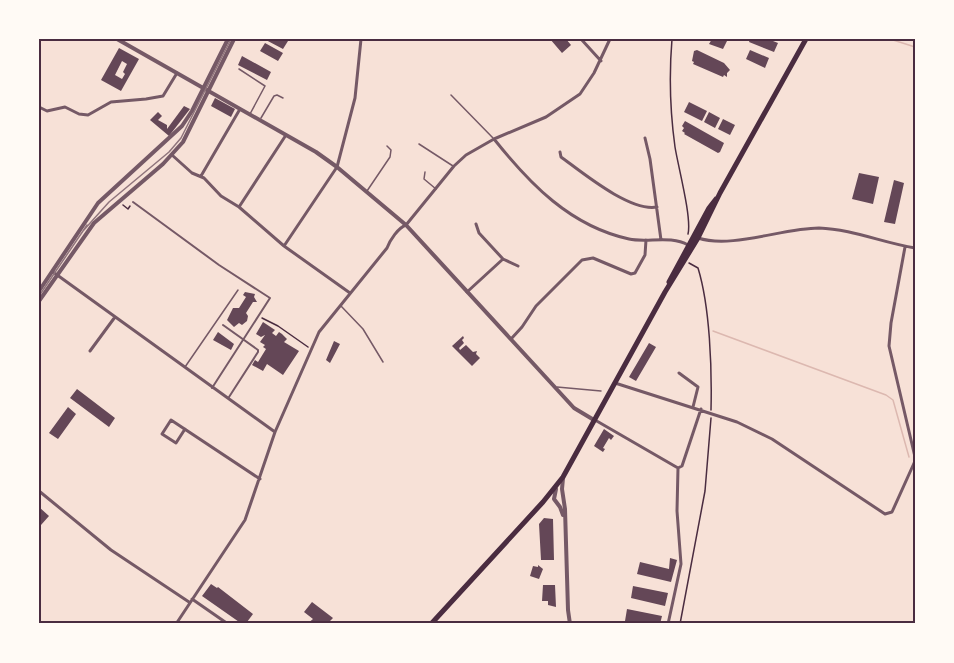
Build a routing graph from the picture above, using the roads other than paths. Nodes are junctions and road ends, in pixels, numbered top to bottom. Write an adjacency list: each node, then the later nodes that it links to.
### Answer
1 (117, 39): 10 (street)
2 (228, 39): 11 (street)
3 (234, 39): 12 (street)
4 (361, 39): 27 (street)
5 (581, 39): 8 (street)
6 (610, 39): 8 (street)
7 (806, 39): 37 (main road)
8 (601, 61): 21 (street)
9 (239, 69): 17 (lane)
10 (177, 73): 11 (street); 15 (street)
11 (203, 88): 12 (street); 46 (street)
12 (209, 91): 16 (street); 25 (street)
13 (451, 95): 21 (lane)
14 (283, 98): 18 (lane)
15 (39, 107)
16 (240, 109): 17 (street); 29 (street)
17 (250, 115): 18 (street)
18 (259, 120): 19 (street)
19 (286, 135): 27 (street); 33 (street)
20 (645, 138): 34 (street)
21 (494, 139): 26 (street); 38 (street)
22 (419, 144): 26 (lane)
23 (387, 146): 31 (lane)
24 (560, 152): 34 (street)
25 (172, 155): 29 (street); 47 (street)
26 (454, 166): 30 (street)
27 (337, 167): 31 (street); 40 (street)
28 (425, 172): 30 (lane)
29 (201, 176): 33 (street)
30 (436, 189): 36 (street)
31 (367, 192): 36 (street)
32 (133, 202): 59 (street)
33 (238, 207): 40 (street)
34 (657, 207): 39 (street)
35 (476, 224): 44 (street)
36 (406, 225): 50 (street); 51 (street)
37 (696, 237): 41 (main road); 42 (street)
38 (646, 240): 39 (street); 58 (street)
39 (661, 240): 41 (street)
40 (285, 246): 51 (street)
41 (690, 246): 64 (main road)
42 (905, 246): 43 (street); 74 (street)
43 (915, 248)
44 (503, 258): 45 (street); 50 (street)
45 (518, 267)
46 (53, 272): 47 (street); 49 (street)
47 (58, 275): 52 (street); 55 (street)
48 (238, 290): 56 (lane)
49 (39, 291): 52 (street)
50 (467, 292): 58 (street)
51 (350, 293): 54 (street)
52 (44, 294): 53 (street)
53 (39, 301)
54 (340, 306): 61 (lane); 73 (street)
55 (115, 317): 60 (street); 62 (street)
56 (216, 321): 57 (lane); 62 (lane)
57 (223, 325): 59 (street)
58 (511, 339): 65 (street)
59 (243, 340): 66 (street); 68 (street)
60 (90, 351)
61 (383, 362)
62 (184, 368): 66 (street)
63 (679, 372): 69 (street)
64 (615, 383): 69 (street); 71 (main road)
65 (553, 386): 67 (lane); 71 (street)
66 (212, 388): 68 (street)
67 (601, 391)
68 (227, 399): 73 (street)
69 (693, 407): 70 (street)
70 (701, 409): 74 (street); 75 (street)
71 (595, 420): 75 (street); 76 (main road)
72 (185, 429): 72 (street); 77 (street)
73 (275, 432): 77 (street)
74 (915, 459)
75 (678, 468): 88 (street)
76 (563, 477): 78 (main road); 82 (street)
77 (260, 479): 83 (street)
78 (556, 487): 80 (street); 81 (main road)
79 (39, 491): 83 (street)
80 (554, 499): 81 (street); 82 (street)
81 (543, 502): 86 (main road)
82 (564, 518): 87 (street)
83 (191, 601): 84 (street); 85 (street)
84 (176, 624)
85 (228, 624)
86 (431, 624)
87 (569, 624)
88 (668, 624)

